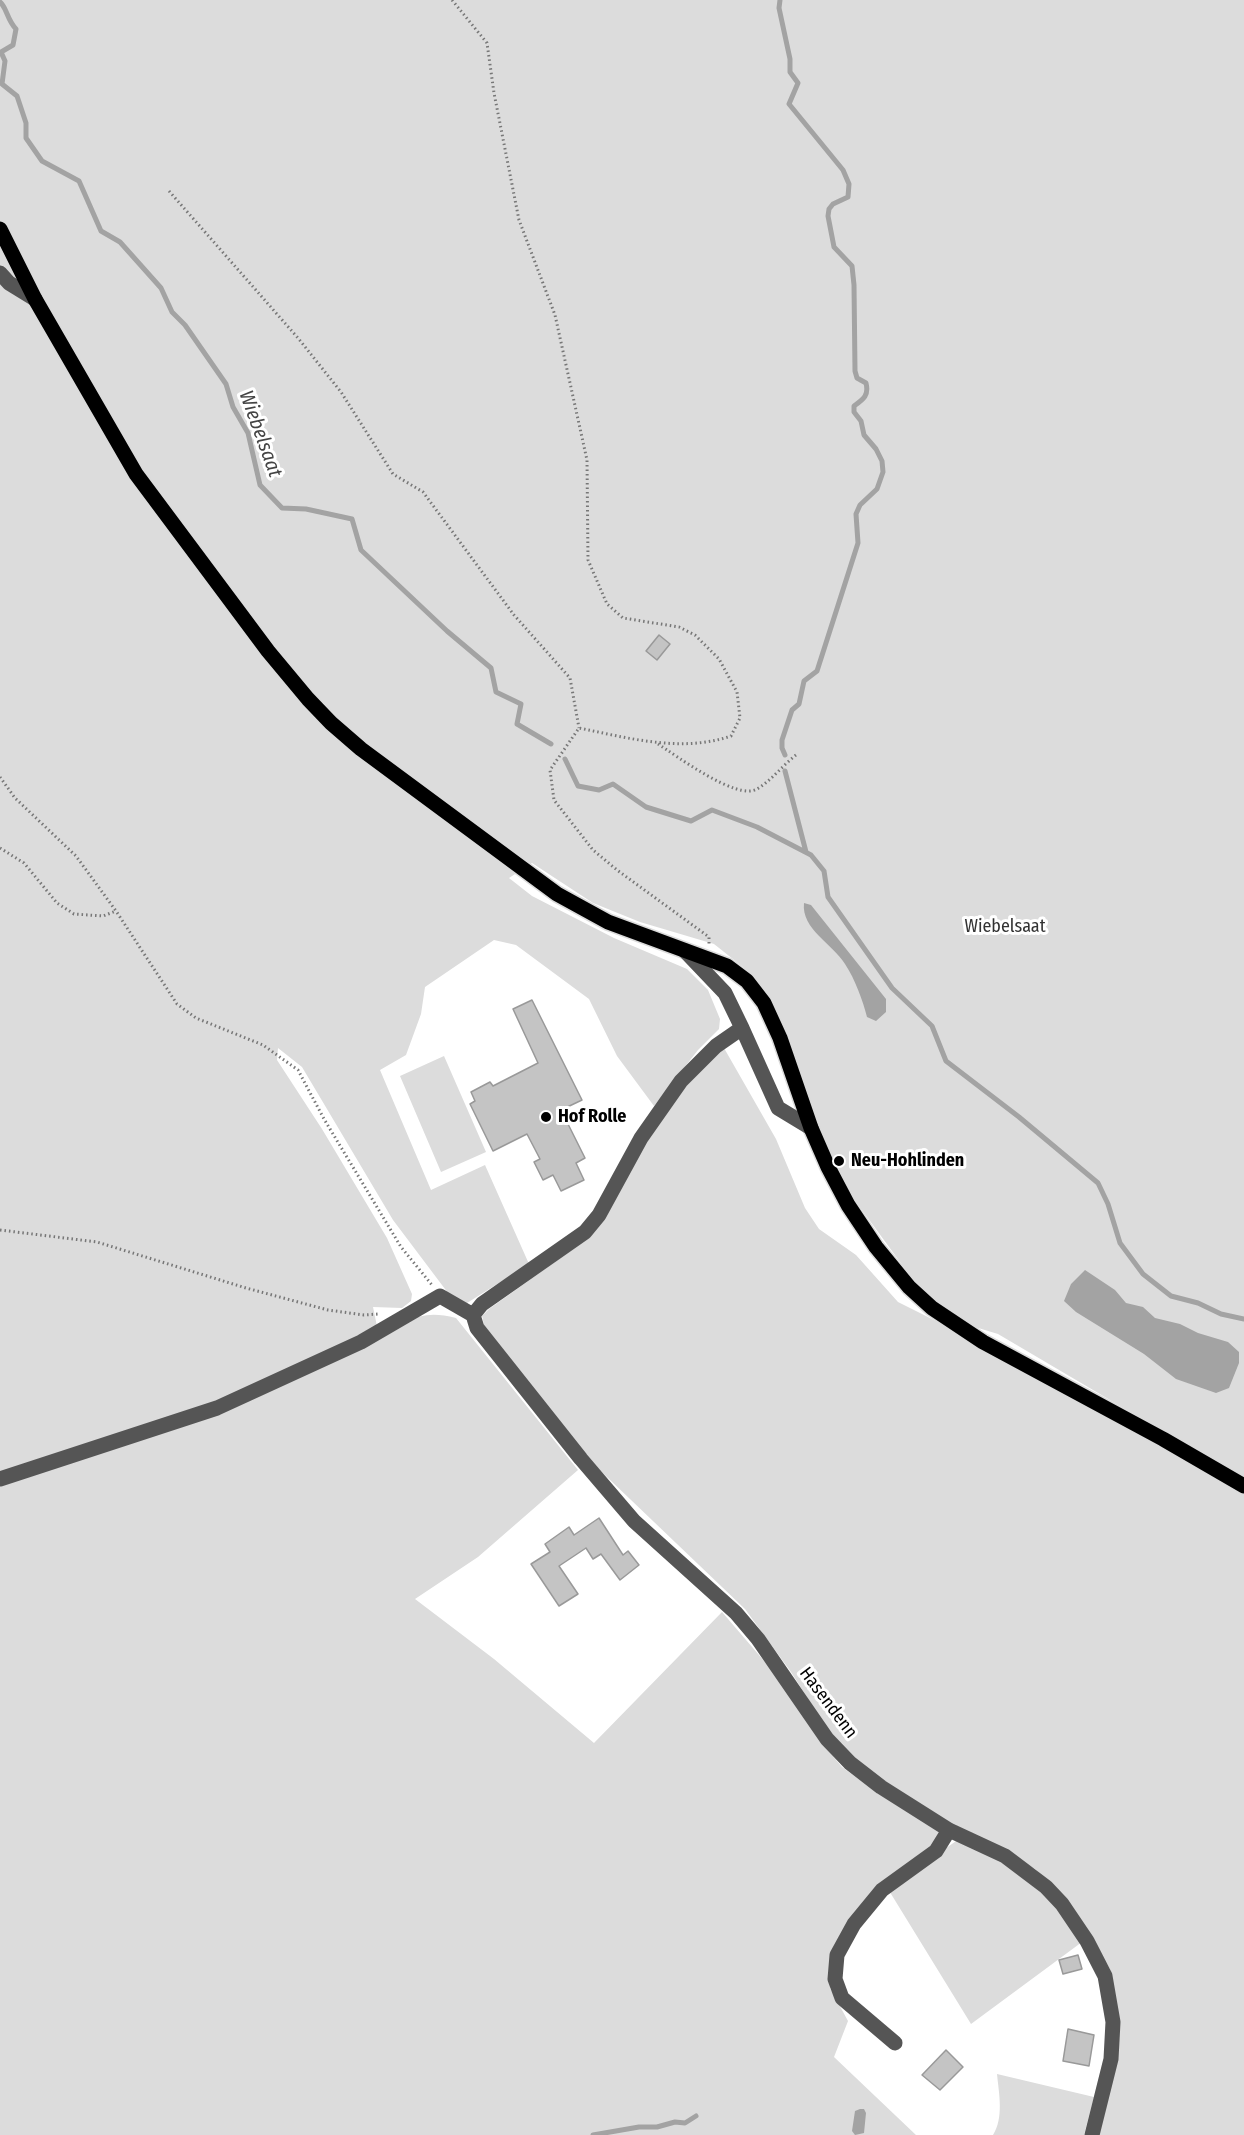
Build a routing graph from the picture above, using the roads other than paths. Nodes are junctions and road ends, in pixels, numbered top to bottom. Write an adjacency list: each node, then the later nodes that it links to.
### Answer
1 (0, 229): 3 (main road)
2 (0, 273): 3 (street)
3 (34, 299): 4 (main road)
4 (686, 951): 5 (street); 6 (main road)
5 (742, 1028): 6 (street); 7 (street)
6 (811, 1128): 9 (main road)
7 (474, 1315): 8 (street); 10 (street, Hasendenn)
8 (0, 1479)
9 (1244, 1486)
10 (949, 1830): 11 (street); 12 (street, Hasendenn)
11 (895, 2043)
12 (1092, 2135)

